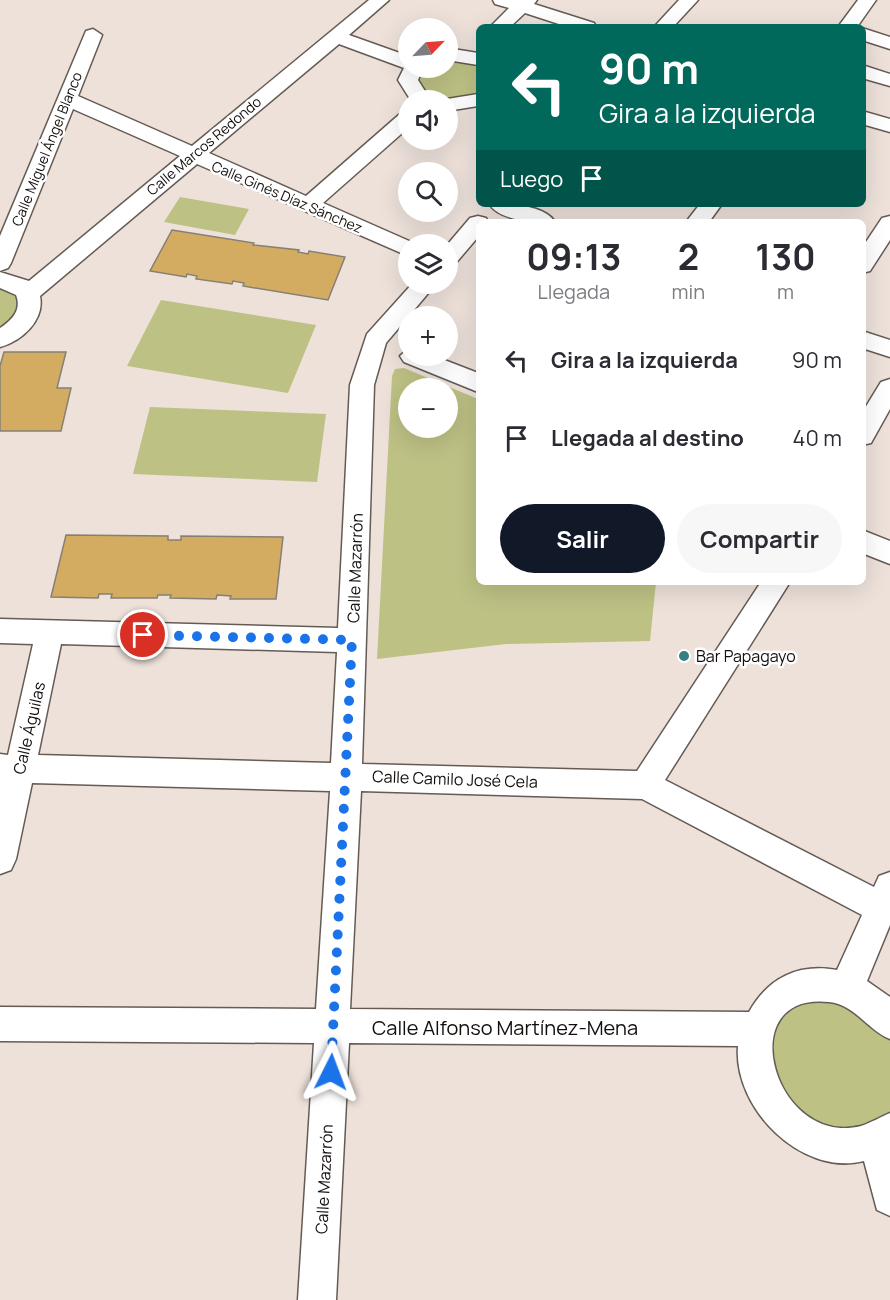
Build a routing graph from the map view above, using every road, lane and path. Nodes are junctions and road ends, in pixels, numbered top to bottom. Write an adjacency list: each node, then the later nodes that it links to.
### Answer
1 (380, 0): 12 (street, Calle Marcos Redondo)
2 (502, 0): 5 (street)
3 (689, 0): 8 (street)
4 (867, 0): 9 (street)
5 (525, 3): 6 (street); 7 (street)
6 (503, 24)
7 (579, 24)
8 (666, 24)
9 (849, 24)
10 (93, 35): 19 (street, Calle Miguel Ángel Blanco)
11 (866, 35): 13 (street)
12 (336, 37): 16 (street); 25 (street, Calle Marcos Redondo)
13 (890, 43)
14 (458, 54): 15 (street)
15 (475, 54)
16 (398, 59)
17 (866, 72): 18 (street)
18 (890, 80)
19 (68, 99): 25 (street, Calle Ginés Díaz Sánchez); 38 (street, Calle Miguel Ángel Blanco)
20 (476, 100): 21 (street)
21 (458, 103)
22 (866, 118): 24 (street)
23 (398, 126): 26 (street)
24 (890, 126)
25 (191, 156): 26 (street, Calle Ginés Díaz Sánchez); 40 (street, Calle Marcos Redondo)
26 (308, 205): 35 (street, Calle Ginés Díaz Sánchez)
27 (492, 207): 30 (street)
28 (507, 207): 31 (street)
29 (709, 207): 32 (street)
30 (482, 219)
31 (537, 219)
32 (699, 219)
33 (889, 225): 37 (street)
34 (476, 226): 36 (street)
35 (398, 245)
36 (458, 247)
37 (866, 260)
38 (0, 263)
39 (0, 280): 40 (street)
40 (28, 294): 42 (street)
41 (416, 294): 43 (street)
42 (0, 339)
43 (375, 340): 46 (street); 56 (street, Calle Mazarrón)
44 (866, 340): 45 (street)
45 (890, 349)
46 (398, 350)
47 (437, 366): 48 (street)
48 (476, 382)
49 (890, 388): 50 (street)
50 (866, 429)
51 (866, 543): 52 (street)
52 (890, 553)
53 (774, 585): 59 (street)
54 (0, 631): 55 (street)
55 (50, 632): 56 (street); 57 (street, Calle Águilas)
56 (352, 640): 58 (street, Calle Mazarrón)
57 (10, 768): 58 (street, Calle Camilo José Cela); 60 (street, Calle Águilas)
58 (345, 776): 59 (street, Calle Camilo José Cela); 65 (street, Calle Mazarrón)
59 (645, 785): 61 (street, Calle Camilo José Cela)
60 (0, 859)
61 (885, 898): 62 (street)
62 (846, 990): 63 (street); 66 (street)
63 (890, 1022)
64 (0, 1024): 65 (street, Calle Alfonso Martínez-Mena)
65 (333, 1027): 66 (street, Calle Alfonso Martínez-Mena); 69 (street, Calle Mazarrón)
66 (757, 1029): 67 (street)
67 (884, 1136): 68 (street)
68 (890, 1197)
69 (317, 1300)

